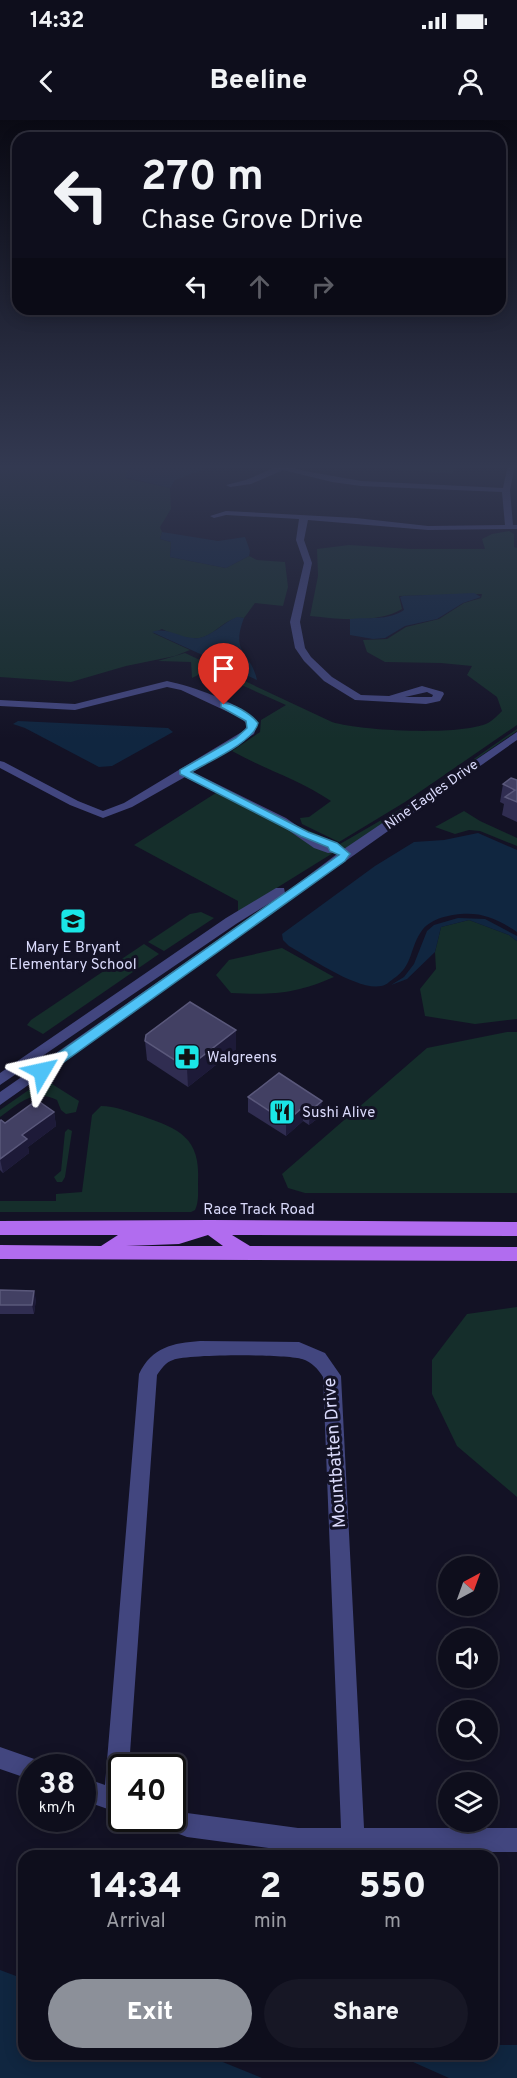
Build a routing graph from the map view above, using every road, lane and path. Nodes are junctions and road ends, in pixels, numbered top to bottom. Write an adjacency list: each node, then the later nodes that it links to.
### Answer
1 (306, 556): 2 (street)
2 (393, 698)
3 (0, 703): 6 (street)
4 (517, 735): 7 (street, Nine Eagles Drive)
5 (0, 764): 6 (street)
6 (184, 772): 7 (street)
7 (340, 851): 8 (street, Nine Eagles Drive)
8 (237, 925): 9 (street, Nine Eagles Drive); 10 (street, Nine Eagles Drive)
9 (0, 1080)
10 (0, 1100)
11 (210, 1227): 12 (main road, Race Track Road); 13 (main road, Race Track Road); 15 (main road); 16 (main road)
12 (0, 1228)
13 (517, 1229)
14 (0, 1252): 15 (main road)
15 (105, 1253): 16 (main road)
16 (247, 1253): 17 (main road)
17 (517, 1254)
18 (121, 1754): 22 (street, Mountbatten Drive)
19 (0, 1758): 20 (street)
20 (18, 1764)
21 (186, 1825): 22 (street)
22 (353, 1838): 23 (street)
23 (517, 1840)

